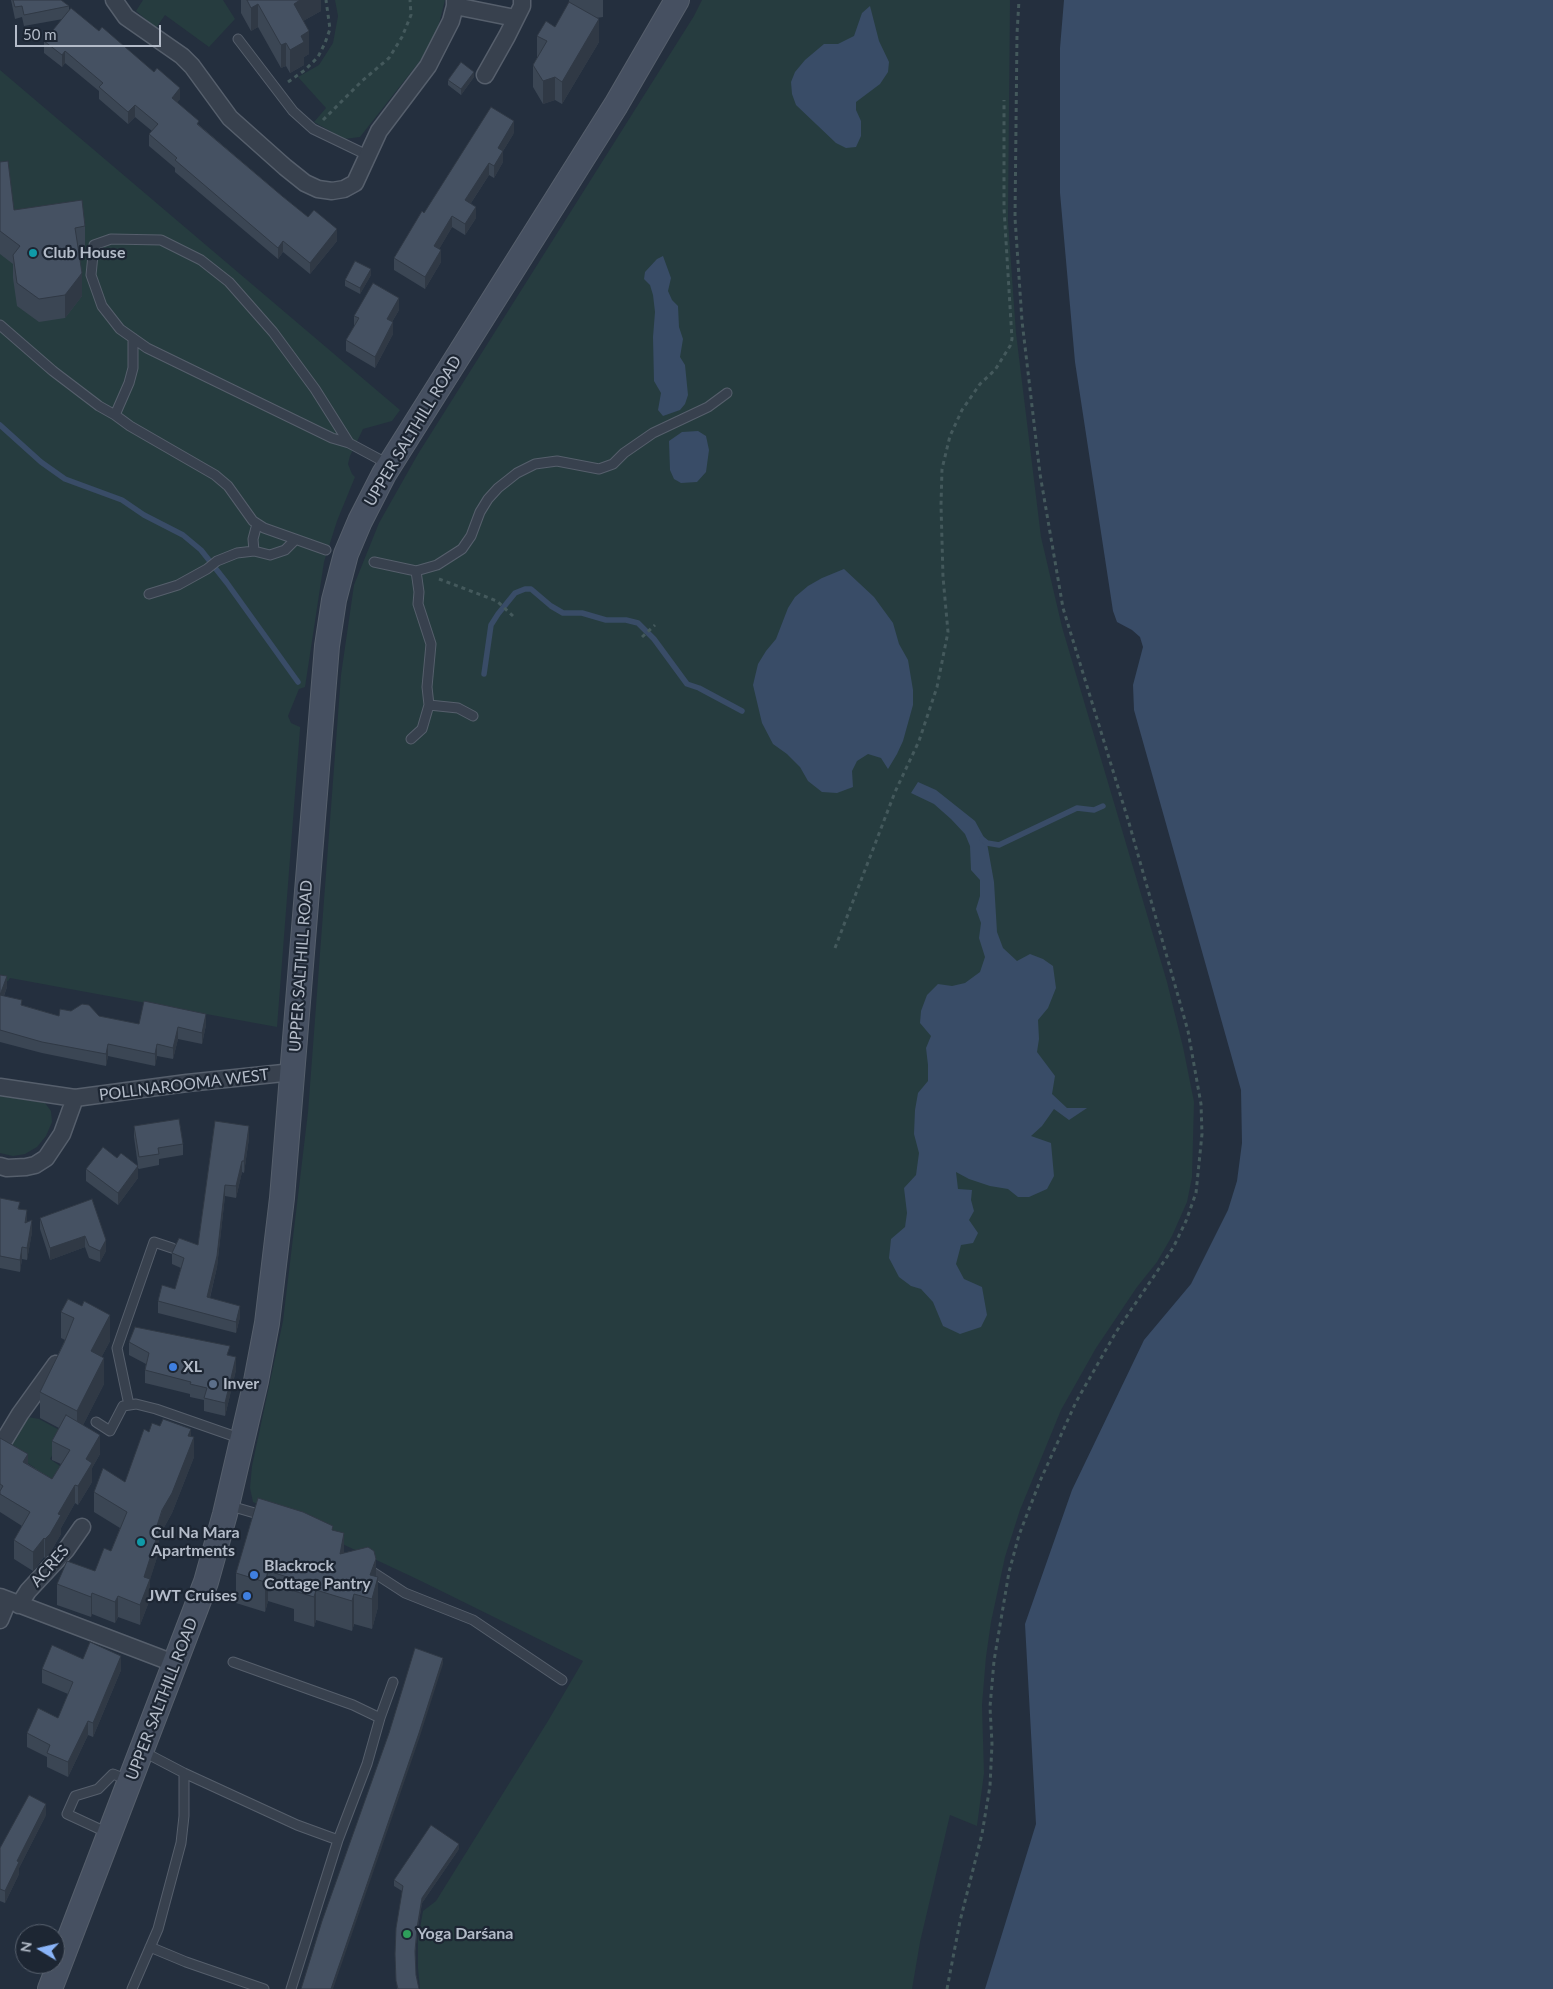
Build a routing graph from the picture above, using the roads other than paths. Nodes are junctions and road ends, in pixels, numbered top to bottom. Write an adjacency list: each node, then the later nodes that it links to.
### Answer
1 (522, 0): 5 (street)
2 (677, 0): 14 (main road, UPPER SALTHILL ROAD)
3 (119, 2): 8 (street)
4 (455, 3): 5 (street); 8 (street)
5 (515, 18): 7 (street)
6 (238, 39): 8 (lane)
7 (485, 75)
8 (367, 155)
9 (0, 325): 12 (lane)
10 (133, 338): 12 (lane); 13 (lane); 13 (lane)
11 (728, 393): 20 (lane)
12 (115, 415): 15 (lane)
13 (349, 443): 14 (lane)
14 (390, 465): 25 (main road, UPPER SALTHILL ROAD)
15 (257, 524): 16 (lane); 18 (lane)
16 (295, 540): 17 (lane); 18 (lane)
17 (326, 550)
18 (254, 551): 21 (lane)
19 (374, 562): 20 (lane)
20 (416, 571): 22 (lane)
21 (149, 594)
22 (429, 705): 23 (lane); 24 (lane)
23 (473, 716)
24 (411, 739)
25 (293, 1072): 27 (street, POLLNAROOMA WEST); 33 (main road, UPPER SALTHILL ROAD)
26 (0, 1087): 27 (street, POLLNAROOMA WEST)
27 (75, 1098): 28 (street, POLLNAROOMA WEST)
28 (0, 1166)
29 (172, 1248): 31 (lane)
30 (56, 1364): 34 (street)
31 (129, 1405): 32 (lane); 33 (lane)
32 (96, 1422)
33 (242, 1440): 35 (main road, UPPER SALTHILL ROAD)
34 (0, 1447)
35 (227, 1504): 36 (lane); 42 (main road, UPPER SALTHILL ROAD)
36 (271, 1519)
37 (82, 1527): 39 (street, ACRES)
38 (357, 1563): 43 (lane)
39 (9, 1601): 40 (street, ACRES); 42 (street)
40 (0, 1620)
41 (233, 1662): 45 (lane)
42 (176, 1664): 46 (main road, UPPER SALTHILL ROAD)
43 (562, 1680)
44 (394, 1682): 45 (lane)
45 (380, 1718): 50 (lane)
46 (142, 1751): 47 (lane); 48 (main road, UPPER SALTHILL ROAD)
47 (184, 1773): 50 (lane); 51 (lane)
48 (130, 1781): 49 (main road, UPPER SALTHILL ROAD); 49 (lane)
49 (110, 1834): 52 (main road, UPPER SALTHILL ROAD)
50 (338, 1840): 55 (lane)
51 (150, 1947): 53 (lane); 54 (lane)
52 (50, 1989)
53 (132, 1989)
54 (264, 1989)
55 (291, 1989)

